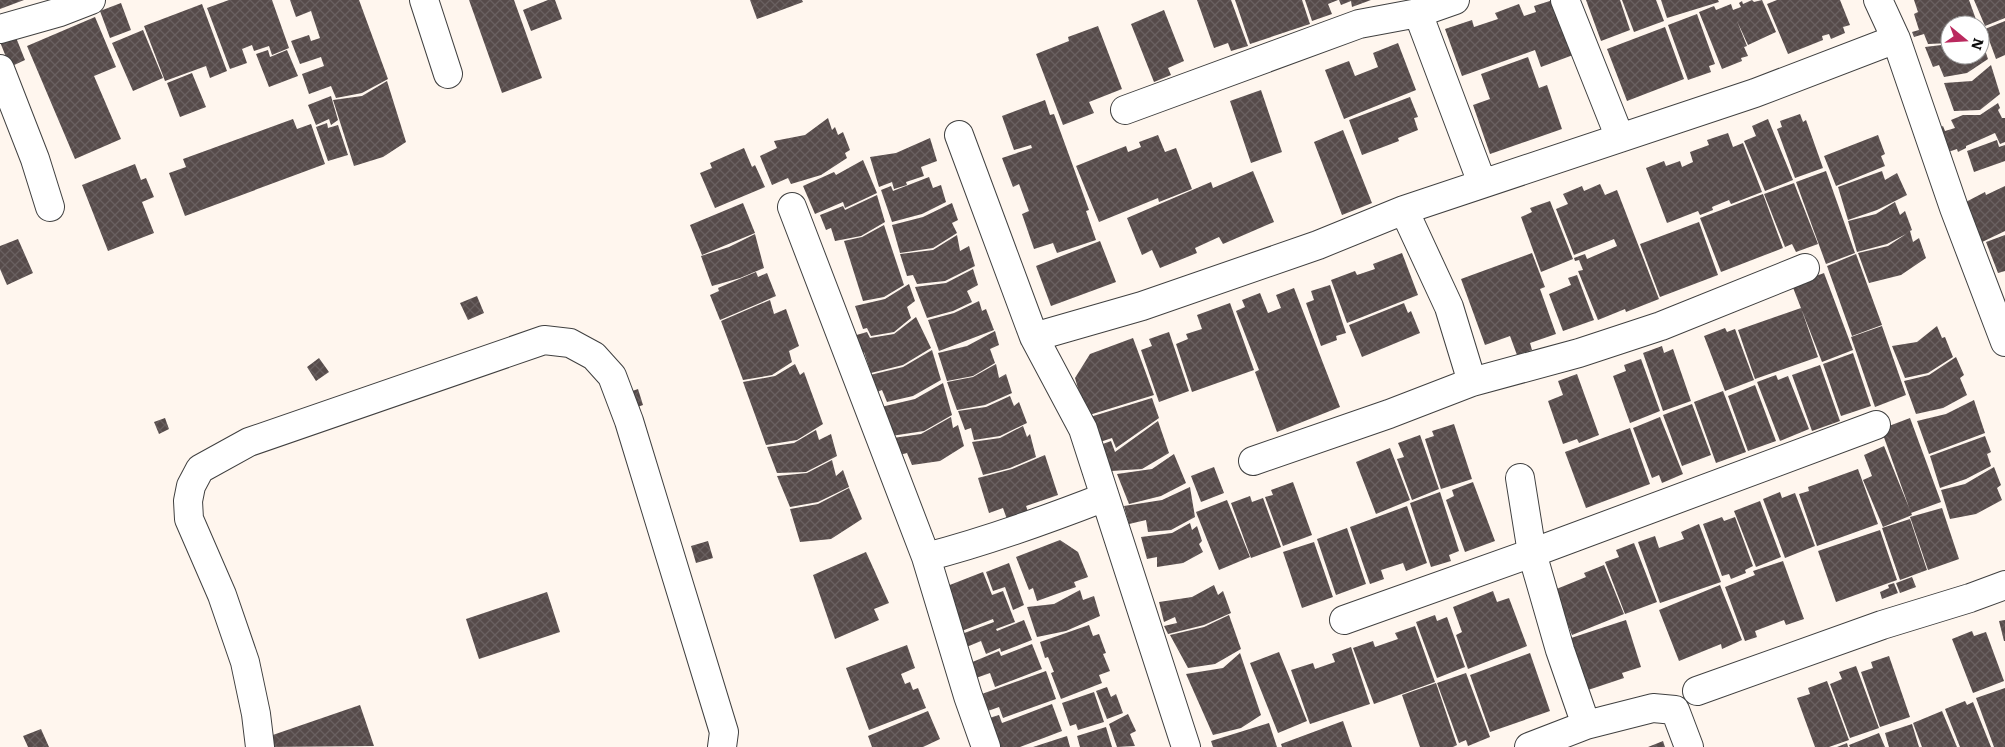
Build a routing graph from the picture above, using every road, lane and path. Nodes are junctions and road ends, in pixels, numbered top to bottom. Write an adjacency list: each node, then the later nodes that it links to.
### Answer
1 (91, 0): 7 (street)
2 (424, 0): 10 (street)
3 (1455, 0): 6 (street)
4 (1565, 0): 13 (street)
5 (1878, 0): 8 (street)
6 (1418, 13): 11 (street); 14 (street)
7 (0, 29)
8 (1896, 39): 13 (street); 20 (street)
9 (0, 69): 15 (street)
10 (448, 74)
11 (1125, 110)
12 (959, 135): 19 (street)
13 (1620, 138): 14 (street)
14 (1482, 184): 17 (street)
15 (50, 207)
16 (792, 207): 27 (street)
17 (1404, 210): 19 (street); 21 (street)
18 (1805, 268): 21 (street)
19 (1034, 338): 25 (street)
20 (2005, 342)
21 (1472, 382): 23 (street)
22 (1876, 425): 26 (street)
23 (1253, 461)
24 (1520, 478): 26 (street)
25 (1105, 497): 27 (street); 35 (street)
26 (1532, 553): 29 (street); 31 (street)
27 (926, 557): 34 (street)
28 (2005, 585): 30 (street)
29 (1344, 620)
30 (1698, 690)
31 (1586, 725): 36 (street); 37 (street)
32 (260, 747): 33 (street)
33 (722, 747)
34 (986, 747)
35 (1186, 747)
36 (1529, 747)
37 (1689, 747)

